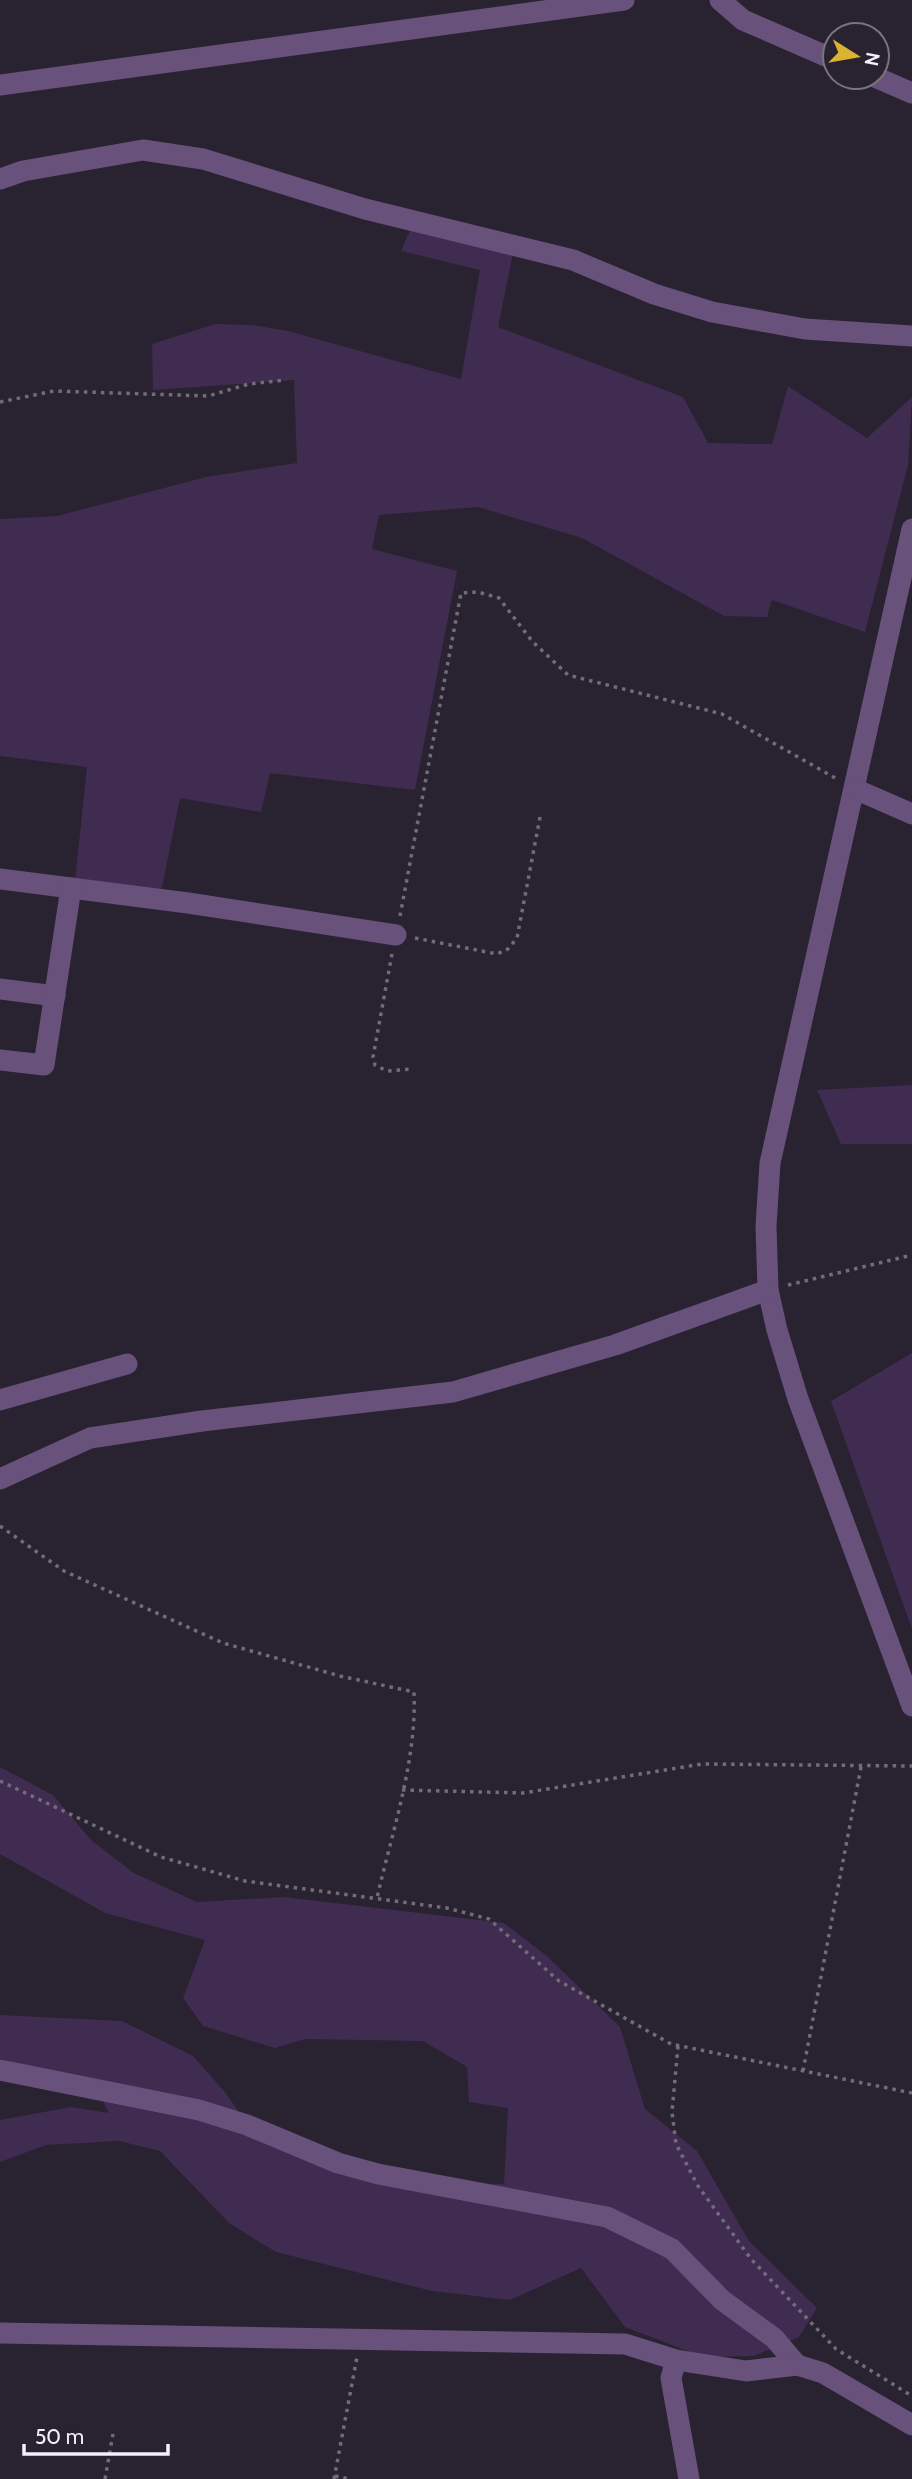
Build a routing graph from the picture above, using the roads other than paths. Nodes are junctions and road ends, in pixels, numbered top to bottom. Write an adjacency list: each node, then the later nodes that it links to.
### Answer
1 (624, 0): 5 (street)
2 (720, 0): 3 (street)
3 (821, 54)
4 (891, 84): 6 (street)
5 (0, 85)
6 (912, 93)
7 (0, 179): 8 (street)
8 (912, 336)
9 (912, 529): 10 (street)
10 (855, 789): 11 (street); 18 (street)
11 (912, 814)
12 (0, 879): 13 (street)
13 (71, 888): 14 (street); 16 (street)
14 (396, 935)
15 (0, 989): 16 (street)
16 (55, 996): 17 (street)
17 (0, 1060)
18 (768, 1290): 21 (street); 22 (street)
19 (127, 1364): 20 (street)
20 (0, 1400)
21 (0, 1479)
22 (912, 1706)
23 (0, 2070): 26 (street)
24 (0, 2333): 25 (street)
25 (676, 2360): 26 (street); 28 (street)
26 (797, 2365): 27 (street)
27 (912, 2425)
28 (689, 2479)

